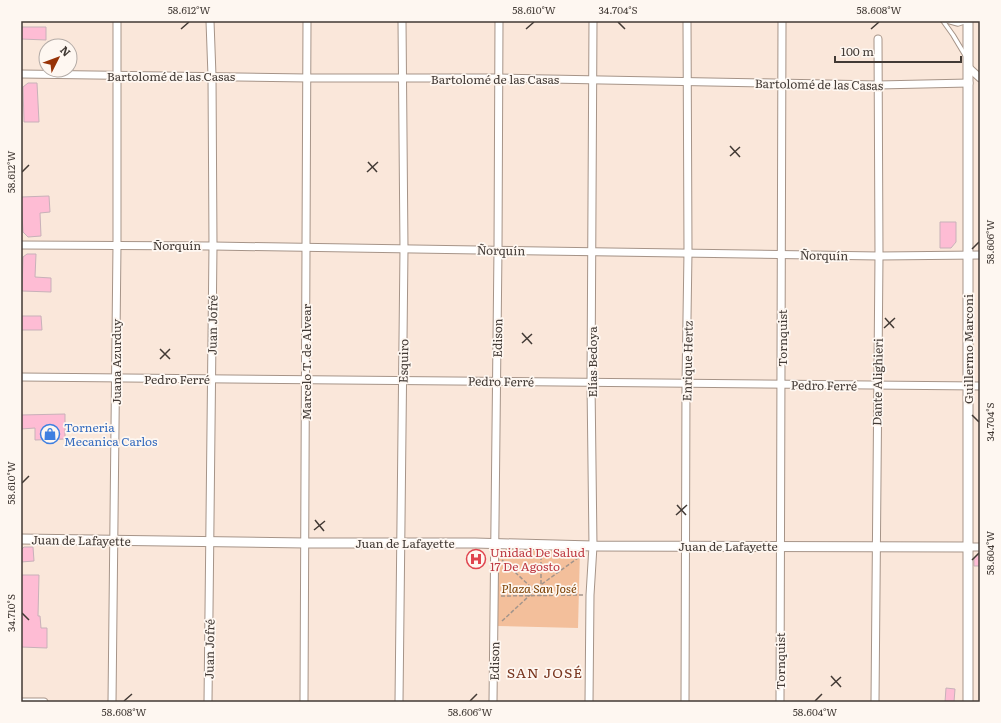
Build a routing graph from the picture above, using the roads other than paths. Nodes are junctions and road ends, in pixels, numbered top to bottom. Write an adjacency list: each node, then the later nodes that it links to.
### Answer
1 (117, 21): 15 (street, Juana Azurduy)
2 (210, 21): 16 (street, Juan Jofré)
3 (307, 21): 17 (street, Marcelo T. de Alvear)
4 (402, 21): 18 (street, Esquiro)
5 (499, 21): 19 (street, Edison)
6 (593, 21): 21 (street, Elías Bedoya)
7 (688, 21): 22 (street, Enrique Hertz)
8 (782, 21): 23 (street, Tornquist)
9 (943, 21): 13 (lane)
10 (947, 21): 11 (lane)
11 (967, 21): 13 (street, Guillermo Marconi)
12 (878, 39): 25 (street, Dante Alighieri)
13 (968, 64): 20 (street); 24 (street, Guillermo Marconi)
14 (21, 74): 15 (street, Bartolomé de las Casas)
15 (118, 76): 16 (street, Bartolomé de las Casas); 26 (street, Juana Azurduy)
16 (212, 76): 17 (street, Bartolomé de las Casas); 28 (street, Juan Jofré)
17 (307, 78): 18 (street, Bartolomé de las Casas); 29 (street, Marcelo T. de Alvear)
18 (403, 78): 19 (street, Bartolomé de las Casas); 30 (street, Esquiro)
19 (499, 78): 21 (street, Bartolomé de las Casas); 31 (street, Edison)
20 (980, 78)
21 (592, 80): 22 (street, Bartolomé de las Casas); 32 (street, Elías Bedoya)
22 (688, 82): 23 (street, Bartolomé de las Casas); 33 (street, Enrique Hertz)
23 (783, 83): 25 (street, Bartolomé de las Casas); 34 (street, Tornquist)
24 (969, 83): 25 (street, Bartolomé de las Casas); 36 (street, Guillermo Marconi)
25 (878, 85): 37 (street, Dante Alighieri)
26 (117, 245): 27 (street, Ñorquín); 28 (street, Ñorquín); 39 (street, Juana Azurduy)
27 (21, 246)
28 (213, 246): 29 (street, Ñorquín); 40 (street, Juan Jofré)
29 (306, 247): 30 (street, Ñorquín); 41 (street, Marcelo T. de Alvear)
30 (404, 249): 31 (street, Ñorquín); 42 (street, Esquiro)
31 (498, 249): 32 (street, Ñorquín); 43 (street, Edison)
32 (593, 252): 33 (street, Ñorquín); 44 (street, Elías Bedoya)
33 (688, 252): 34 (street, Ñorquín); 45 (street, Enrique Hertz)
34 (782, 254): 37 (street, Ñorquín); 46 (street, Tornquist)
35 (980, 254): 36 (street, Ñorquín)
36 (969, 255): 37 (street, Ñorquín); 48 (street, Guillermo Marconi)
37 (879, 256): 47 (street, Dante Alighieri)
38 (21, 377): 39 (street, Pedro Ferré)
39 (116, 378): 40 (street, Pedro Ferré); 51 (street, Juana Azurduy)
40 (212, 379): 41 (street, Pedro Ferré); 52 (street, Juan Jofré)
41 (306, 380): 42 (street, Pedro Ferré); 53 (street, Marcelo T. de Alvear)
42 (402, 381): 43 (street, Pedro Ferré); 54 (street, Esquiro)
43 (496, 381): 44 (street, Pedro Ferré); 61 (street, Edison)
44 (592, 383): 45 (street, Pedro Ferré); 55 (street, Elías Bedoya)
45 (686, 383): 46 (street, Pedro Ferré); 56 (street, Enrique Hertz)
46 (782, 384): 47 (street, Pedro Ferré); 57 (street, Tornquist)
47 (877, 385): 48 (street, Pedro Ferré); 60 (street, Dante Alighieri)
48 (968, 386): 49 (street, Pedro Ferré); 58 (street, Guillermo Marconi)
49 (980, 386)
50 (21, 539): 51 (street, Juan de Lafayette)
51 (115, 541): 52 (street, Juan de Lafayette); 64 (street, Juana Azurduy)
52 (210, 541): 53 (street, Juan de Lafayette); 65 (street, Juan Jofré)
53 (305, 543): 54 (street, Juan de Lafayette); 66 (street, Marcelo T. de Alvear)
54 (401, 543): 61 (street, Juan de Lafayette); 67 (street, Esquiro)
55 (593, 546): 56 (street, Juan de Lafayette); 61 (street, Juan de Lafayette); 69 (street, Elías Bedoya)
56 (686, 546): 57 (street, Juan de Lafayette); 70 (street, Enrique Hertz)
57 (780, 546): 60 (street, Juan de Lafayette); 71 (street, Tornquist)
58 (969, 547): 59 (street, Juan de Lafayette); 60 (street, Juan de Lafayette); 73 (street, Guillermo Marconi)
59 (980, 547)
60 (876, 548): 72 (street, Dante Alighieri)
61 (495, 549): 68 (street, Edison)
62 (21, 702): 63 (street)
63 (44, 702)
64 (112, 702)
65 (208, 702)
66 (304, 702)
67 (399, 702)
68 (493, 702)
69 (589, 702)
70 (685, 702)
71 (780, 702)
72 (875, 702)
73 (968, 702)

